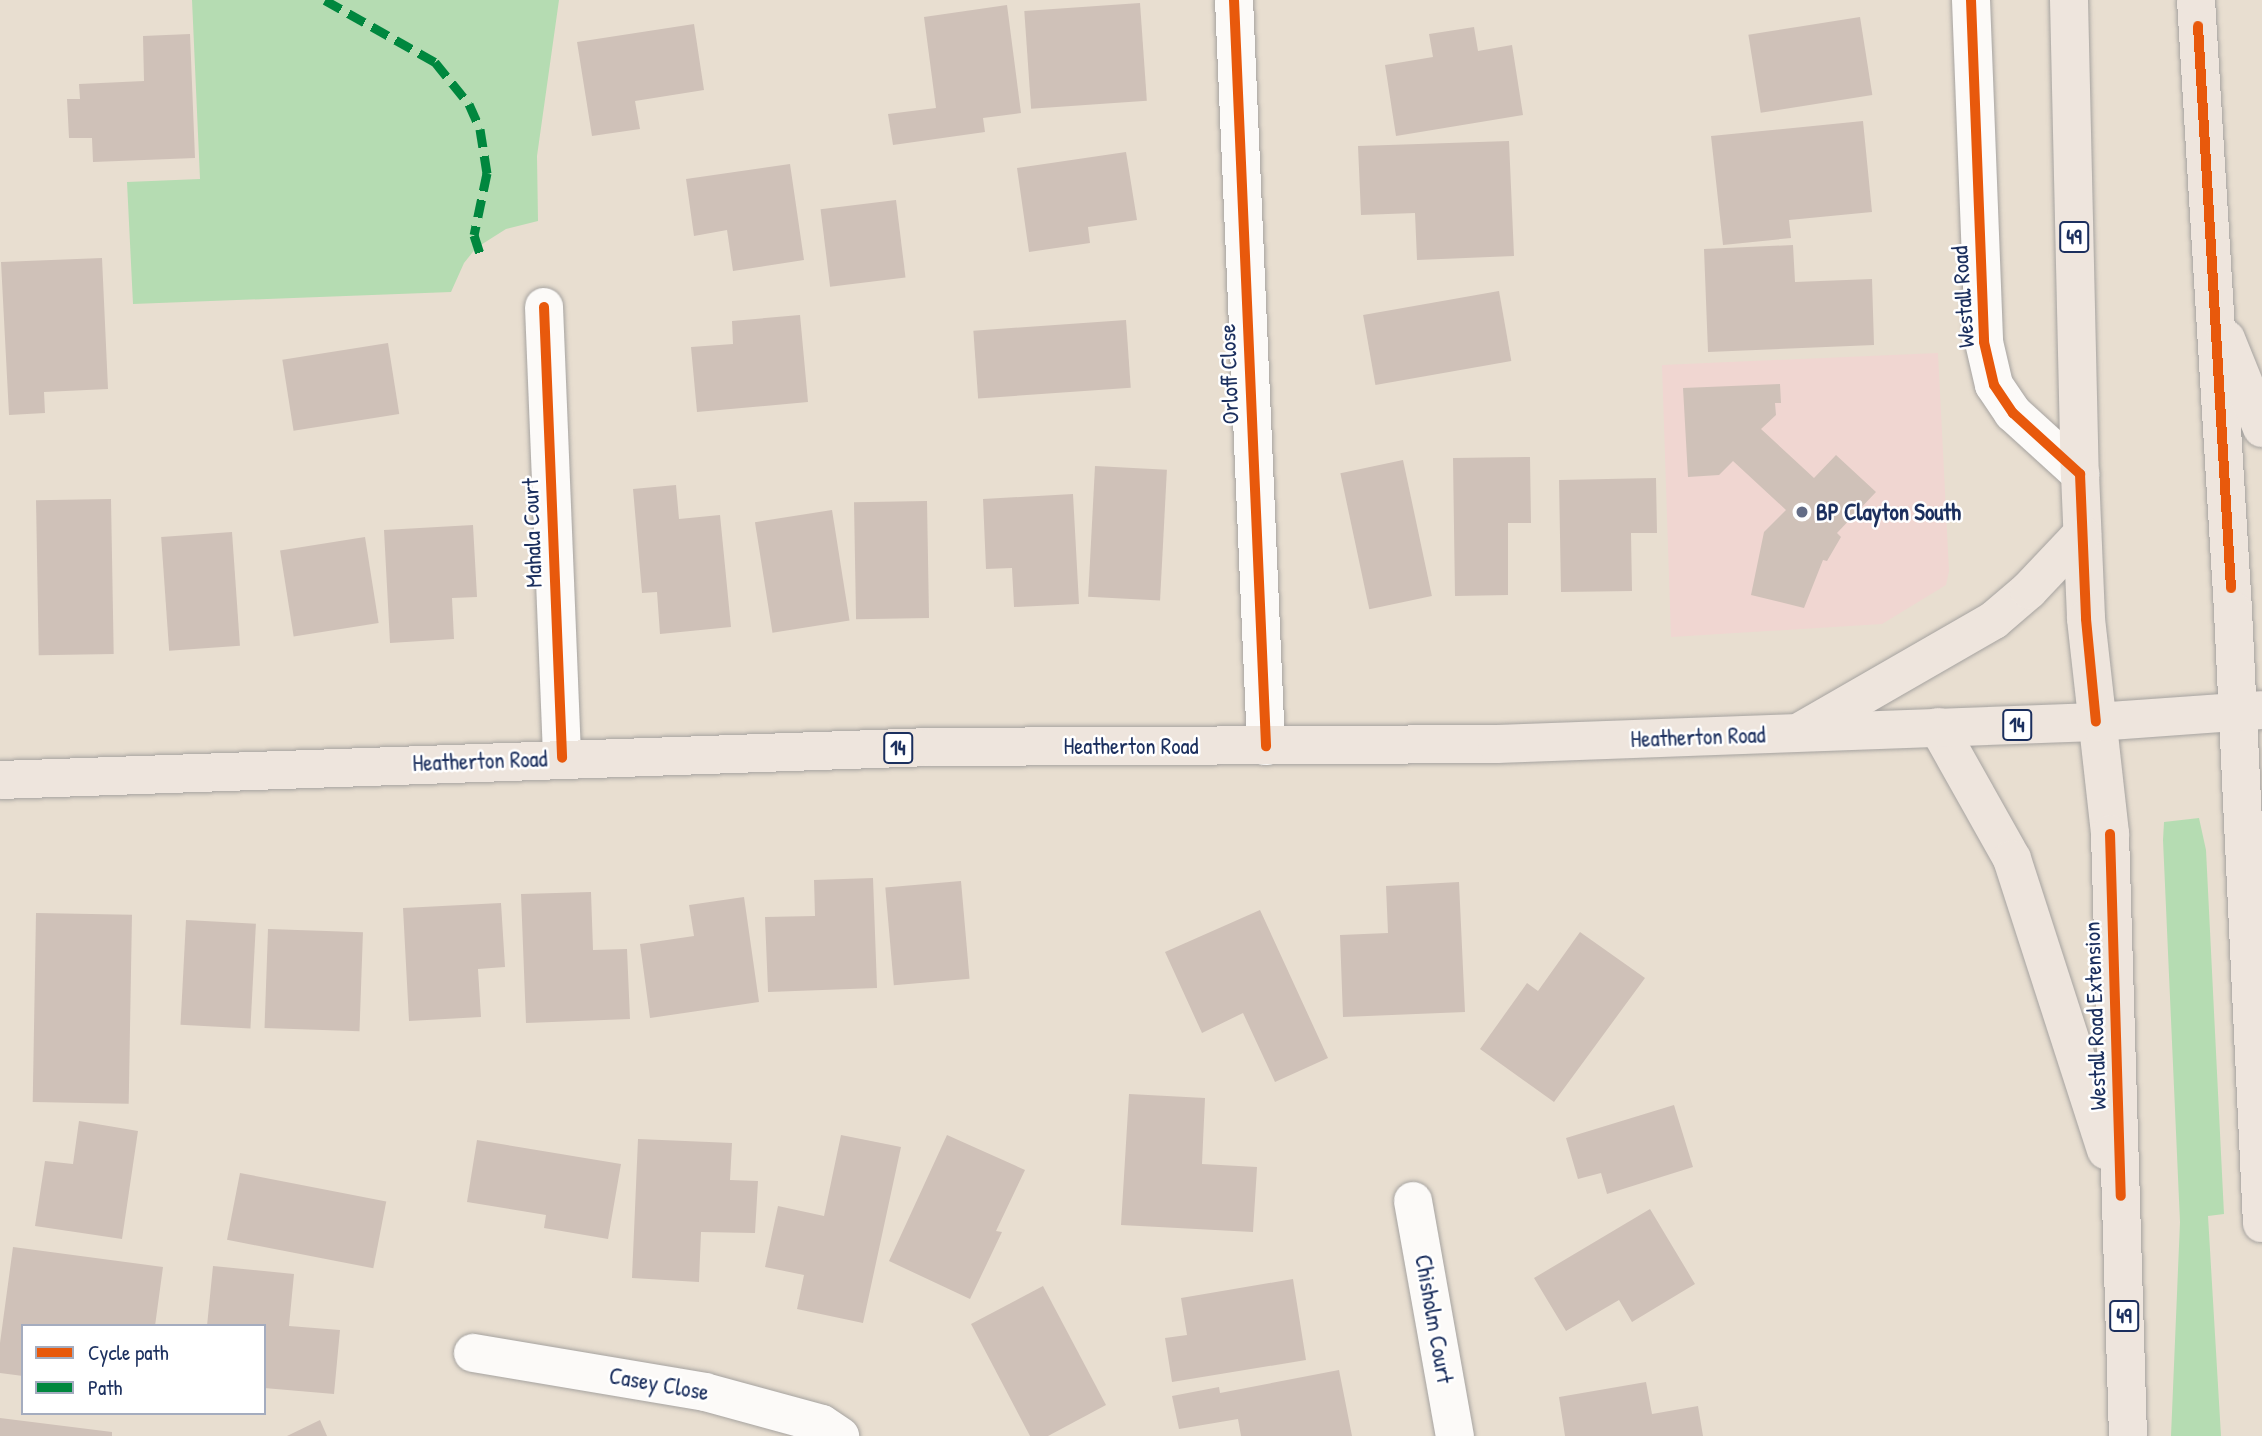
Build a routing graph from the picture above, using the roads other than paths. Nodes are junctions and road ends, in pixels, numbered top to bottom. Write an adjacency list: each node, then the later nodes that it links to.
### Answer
1 (1234, 0): 14 (street, Orloff Close)
2 (1971, 0): 8 (street, Westall Road)
3 (2069, 0): 8 (main road, 49)
4 (2203, 9): 6 (main road)
5 (544, 306): 15 (street, Mahala Court)
6 (2215, 311): 7 (main road); 10 (main road)
7 (2262, 428)
8 (2080, 474): 9 (main road, 49)
9 (2082, 534): 11 (main road, 49); 13 (main road)
10 (2250, 710): 11 (main road, Heatherton Road / 14); 17 (main road)
11 (2096, 722): 12 (main road, Heatherton Road / 14); 18 (main road, Westall Road Extension / 49)
12 (1938, 727): 13 (main road, Heatherton Road / 14); 18 (main road)
13 (1796, 734): 14 (main road, Heatherton Road / 14)
14 (1266, 746): 15 (main road, Heatherton Road / 14)
15 (562, 758): 16 (main road, Heatherton Road / 14)
16 (0, 780)
17 (2254, 904): 20 (main road)
18 (2121, 1196): 24 (main road, Westall Road Extension / 49)
19 (1413, 1201): 23 (street, Chisholm Court)
20 (2262, 1223)
21 (473, 1353): 22 (street, Casey Close)
22 (840, 1436)
23 (1455, 1436)
24 (2128, 1436)

